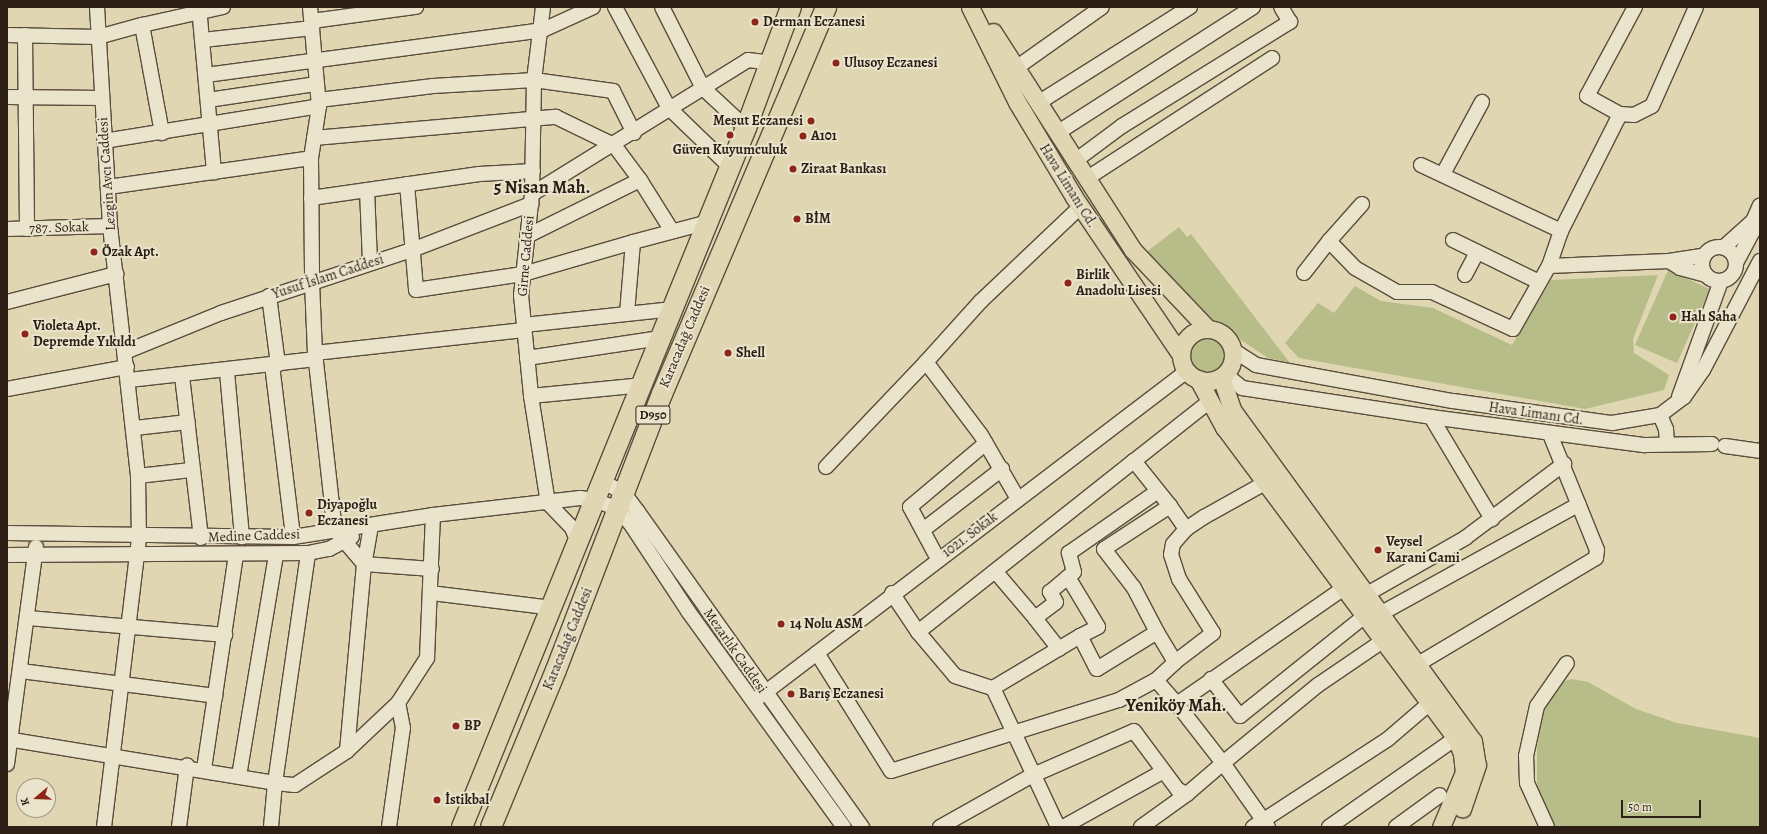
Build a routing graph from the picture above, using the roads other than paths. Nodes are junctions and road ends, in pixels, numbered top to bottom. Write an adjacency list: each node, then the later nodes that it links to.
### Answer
1 (97, 7): 24 (street, Lezgin Avcı Caddesi)
2 (223, 7): 18 (street)
3 (416, 7): 19 (street)
4 (543, 7): 21 (street, Girne Caddesi)
5 (593, 7): 21 (street)
6 (615, 7): 41 (street)
7 (662, 7): 33 (street)
8 (791, 7): 28 (highway, Karacadağ Caddesi / D950)
9 (826, 7): 139 (highway, Karacadağ Caddesi / D950)
10 (970, 7): 68 (main road, Hava Limanı Cd.)
11 (974, 7): 29 (main road, Hava Limanı Cd.)
12 (1102, 7): 29 (street)
13 (1252, 7): 48 (street)
14 (1281, 7): 53 (street)
15 (1696, 7): 42 (street)
16 (1186, 8): 40 (street)
17 (1632, 8): 42 (street)
18 (199, 9): 20 (street); 25 (street)
19 (311, 18): 25 (street); 27 (street)
20 (142, 25): 24 (street); 46 (street)
21 (543, 30): 27 (street); 31 (street, Girne Caddesi)
22 (7, 34): 23 (street)
23 (25, 35): 24 (street); 34 (street)
24 (98, 37): 36 (street, Lezgin Avcı Caddesi)
25 (203, 40): 30 (street)
26 (1272, 58): 59 (street)
27 (315, 60): 30 (street); 32 (street)
28 (771, 63): 33 (street, Yusuf İslam Caddesi); 45 (highway, Karacadağ Caddesi / D950)
29 (1016, 68): 40 (main road, Hava Limanı Cd.)
30 (206, 75): 37 (street)
31 (534, 80): 39 (street); 43 (street, Girne Caddesi); 47 (street)
32 (317, 84): 37 (street); 39 (street)
33 (703, 88): 41 (street, Yusuf İslam Caddesi); 45 (street)
34 (27, 95): 35 (street); 36 (street); 73 (street)
35 (7, 97)
36 (102, 98): 50 (street, Lezgin Avcı Caddesi)
37 (208, 100): 44 (street)
38 (1482, 102): 58 (street)
39 (319, 103): 44 (street); 49 (street)
40 (1038, 103): 48 (main road, Hava Limanı Cd.)
41 (669, 108): 47 (street, Yusuf İslam Caddesi); 55 (street)
42 (1620, 114): 75 (street)
43 (534, 118): 49 (street); 51 (street); 56 (street, Girne Caddesi)
44 (210, 126): 46 (street); 57 (street)
45 (746, 128): 55 (highway, Karacadağ Caddesi / D950)
46 (162, 133): 50 (street)
47 (634, 133): 51 (street, Yusuf İslam Caddesi)
48 (1057, 133): 53 (main road, Hava Limanı Cd.)
49 (314, 138): 52 (street)
50 (104, 141): 62 (street, Lezgin Avcı Caddesi)
51 (614, 145): 60 (street); 65 (street, Yusuf İslam Caddesi)
52 (311, 158): 57 (street); 64 (street)
53 (1075, 161): 59 (main road, Hava Limanı Cd.)
54 (1421, 165): 58 (street)
55 (730, 167): 70 (highway, Karacadağ Caddesi / D950)
56 (533, 171): 61 (street); 65 (street, Girne Caddesi)
57 (214, 172): 62 (street)
58 (1443, 174): 75 (street)
59 (1086, 179): 102 (main road, Hava Limanı Cd.)
60 (640, 180): 74 (street); 76 (street)
61 (407, 184): 63 (street); 81 (street)
62 (108, 188): 71 (street, Lezgin Avcı Caddesi)
63 (367, 190): 64 (street); 86 (street)
64 (311, 198): 95 (street)
65 (532, 199): 76 (street, Girne Caddesi); 81 (street, Yusuf İslam Caddesi)
66 (1362, 204): 78 (street)
67 (1760, 204): 69 (street)
68 (1080, 207): 108 (street); 110 (main road, Hava Limanı Cd.)
69 (1753, 221): 80 (street); 87 (street)
70 (708, 222): 74 (street); 99 (highway, Karacadağ Caddesi / D950)
71 (110, 226): 73 (street, 787. Sokak); 90 (street, Lezgin Avcı Caddesi)
72 (7, 229): 73 (street, 787. Sokak)
73 (27, 229)
74 (672, 231): 79 (street)
75 (1561, 231): 88 (street)
76 (527, 236): 91 (street, Girne Caddesi)
77 (1453, 240): 82 (street)
78 (1329, 241): 89 (street); 96 (street)
79 (633, 242): 91 (street); 100 (street)
80 (1724, 247): 83 (street); 87 (street)
81 (412, 250): 86 (street, Yusuf İslam Caddesi); 91 (street)
82 (1477, 252): 92 (street); 96 (street)
83 (1705, 255): 84 (street); 93 (street)
84 (1669, 260): 88 (street); 93 (street)
85 (1760, 261): 119 (street, Hava Limanı Cd.)
86 (370, 263): 95 (street, Yusuf İslam Caddesi)
87 (1736, 263): 94 (street)
88 (1549, 266): 96 (street)
89 (1304, 273)
90 (116, 274): 98 (street); 105 (street, Lezgin Avcı Caddesi)
91 (523, 274): 101 (street, Girne Caddesi)
92 (1465, 275)
93 (1706, 275): 94 (street)
94 (1720, 281): 119 (street)
95 (312, 282): 97 (street, Yusuf İslam Caddesi); 106 (street)
96 (1539, 282)
97 (269, 296): 105 (street, Yusuf İslam Caddesi); 109 (street)
98 (7, 302)
99 (673, 309): 100 (street); 103 (highway, Karacadağ Caddesi / D950)
100 (627, 313): 101 (street)
101 (524, 327): 106 (street); 107 (street, Girne Caddesi)
102 (1207, 328): 104 (main road); 110 (main road)
103 (661, 338): 107 (street); 115 (highway, Karacadağ Caddesi / D950)
104 (1233, 350): 113 (main road); 120 (street, Hava Limanı Cd.)
105 (125, 352): 112 (street, Lezgin Avcı Caddesi)
106 (316, 356): 109 (street); 147 (street)
107 (527, 358): 117 (street, Girne Caddesi)
108 (926, 362): 125 (street); 130 (street)
109 (275, 364): 111 (street); 152 (street)
110 (1189, 368): 113 (main road); 118 (main road, Hava Limanı Cd.); 137 (street, 1021. Sokak)
111 (227, 372): 114 (street); 151 (street)
112 (128, 374): 114 (street); 116 (street); 123 (street, Lezgin Avcı Caddesi)
113 (1223, 375): 121 (street, Hava Limanı Cd.); 171 (main road)
114 (182, 376): 122 (street)
115 (643, 384): 117 (street); 134 (highway, Karacadağ Caddesi / D950)
116 (7, 390)
117 (531, 396): 140 (street, Girne Caddesi)
118 (1210, 401): 128 (street); 135 (main road, Hava Limanı Cd.)
119 (1678, 403): 120 (street, Hava Limanı Cd.)
120 (1660, 415): 126 (street)
121 (1431, 417): 124 (street, Hava Limanı Cd.); 144 (street)
122 (188, 422): 123 (street); 132 (street)
123 (135, 428): 133 (street, Lezgin Avcı Caddesi)
124 (1550, 434): 126 (street, Hava Limanı Cd.); 129 (street)
125 (986, 444): 131 (street); 148 (street)
126 (1667, 444): 127 (street, Hava Limanı Cd.)
127 (1760, 451)
128 (1134, 461): 136 (street); 166 (street)
129 (1564, 464): 141 (street); 144 (street)
130 (826, 467)
131 (1002, 469): 137 (street); 148 (street)
132 (192, 470): 133 (street); 154 (street)
133 (138, 476): 153 (street, Lezgin Avcı Caddesi)
134 (603, 482): 138 (highway, Karacadağ Caddesi / D950); 139 (street, Mezarlık Caddesi)
135 (1265, 483): 146 (street); 168 (main road, Hava Limanı Cd.)
136 (1158, 491): 142 (street); 167 (street)
137 (1018, 498): 163 (street, 1021. Sokak)
138 (594, 500): 139 (street, Mezarlık Caddesi); 140 (street, Medine Caddesi); 156 (highway, Karacadağ Caddesi / D950)
139 (620, 500): 193 (street, Mezarlık Caddesi); 219 (highway, Karacadağ Caddesi / D950)
140 (548, 503): 143 (street, Medine Caddesi); 156 (street)
141 (1578, 504): 173 (street); 186 (street)
142 (1170, 506): 146 (street); 178 (street)
143 (433, 515): 145 (street, Medine Caddesi); 165 (street)
144 (1492, 519): 171 (street)
145 (371, 526): 147 (street, Medine Caddesi); 155 (street); 164 (street)
146 (1186, 529): 184 (street)
147 (335, 530): 152 (street, Medine Caddesi); 155 (street)
148 (924, 530): 163 (street)
149 (7, 533): 150 (street, Medine Caddesi)
150 (37, 534): 153 (street, Medine Caddesi); 162 (street)
151 (242, 537): 152 (street, Medine Caddesi); 154 (street, Medine Caddesi)
152 (293, 537)
153 (139, 538): 154 (street, Medine Caddesi); 158 (street, Lezgin Avcı Caddesi)
154 (201, 538)
155 (346, 541): 157 (street); 164 (street)
156 (578, 542): 172 (highway, Karacadağ Caddesi / D950)
157 (308, 553): 160 (street); 209 (street)
158 (136, 554): 159 (street); 162 (street); 176 (street, Lezgin Avcı Caddesi)
159 (236, 554): 160 (street); 179 (street)
160 (276, 554): 207 (street)
161 (7, 555): 162 (street)
162 (35, 555): 174 (street)
163 (938, 559): 170 (street, 1021. Sokak)
164 (364, 564): 165 (street); 200 (street)
165 (432, 569): 169 (street)
166 (995, 571): 175 (street); 177 (street)
167 (1068, 577): 175 (street); 180 (street)
168 (1344, 588): 173 (main road, Hava Limanı Cd.); 189 (street)
169 (430, 592): 172 (street); 195 (street)
170 (892, 594): 177 (street); 183 (street, 1021. Sokak)
171 (1367, 594): 173 (main road)
172 (553, 608): 218 (highway, Karacadağ Caddesi / D950)
173 (1373, 614): 181 (main road); 186 (main road); 189 (street)
174 (28, 618): 176 (street); 187 (street)
175 (1035, 618): 182 (street)
176 (129, 627): 179 (street); 190 (street, Lezgin Avcı Caddesi)
177 (918, 632): 191 (street)
178 (1157, 632): 180 (street); 184 (street)
179 (225, 635): 192 (street)
180 (1080, 636): 182 (street)
181 (1384, 640): 194 (main road); 202 (street)
182 (1059, 649): 191 (street)
183 (818, 653): 193 (street, 1021. Sokak); 197 (street)
184 (1176, 662): 188 (street)
185 (1567, 663): 230 (street)
186 (1418, 664): 229 (main road)
187 (21, 671): 190 (street); 199 (street)
188 (1156, 680): 196 (street); 197 (street)
189 (1211, 680): 196 (street)
190 (121, 684): 192 (street); 201 (street, Lezgin Avcı Caddesi)
191 (992, 688): 197 (street)
192 (215, 696): 205 (street)
193 (759, 697): 220 (street, Mezarlık Caddesi); 221 (street, Mezarlık Caddesi)
194 (1431, 702): 198 (main road); 213 (street)
195 (398, 703): 200 (street); 217 (street)
196 (1177, 704): 202 (street)
197 (1012, 735): 208 (street)
198 (1456, 738): 226 (street); 228 (main road)
199 (9, 739): 201 (street); 203 (street)
200 (347, 750): 209 (street)
201 (112, 754): 204 (street); 214 (street, Lezgin Avcı Caddesi)
202 (1223, 763): 210 (street); 213 (street)
203 (7, 764)
204 (187, 766): 205 (street); 215 (street)
205 (204, 769): 207 (street)
206 (1164, 772): 208 (street); 210 (street); 224 (street)
207 (239, 776): 209 (street)
208 (1031, 776): 212 (street); 223 (street)
209 (274, 783): 216 (street)
210 (1187, 794): 225 (street)
211 (1440, 795): 227 (street)
212 (955, 823): 222 (street)
213 (1261, 825)
214 (104, 827)
215 (179, 827)
216 (272, 827)
217 (389, 827)
218 (462, 827)
219 (491, 827)
220 (844, 827)
221 (862, 827)
222 (940, 827)
223 (1058, 827)
224 (1063, 827)
225 (1141, 827)
226 (1329, 827)
227 (1396, 827)
228 (1441, 827)
229 (1453, 827)
230 (1547, 827)

